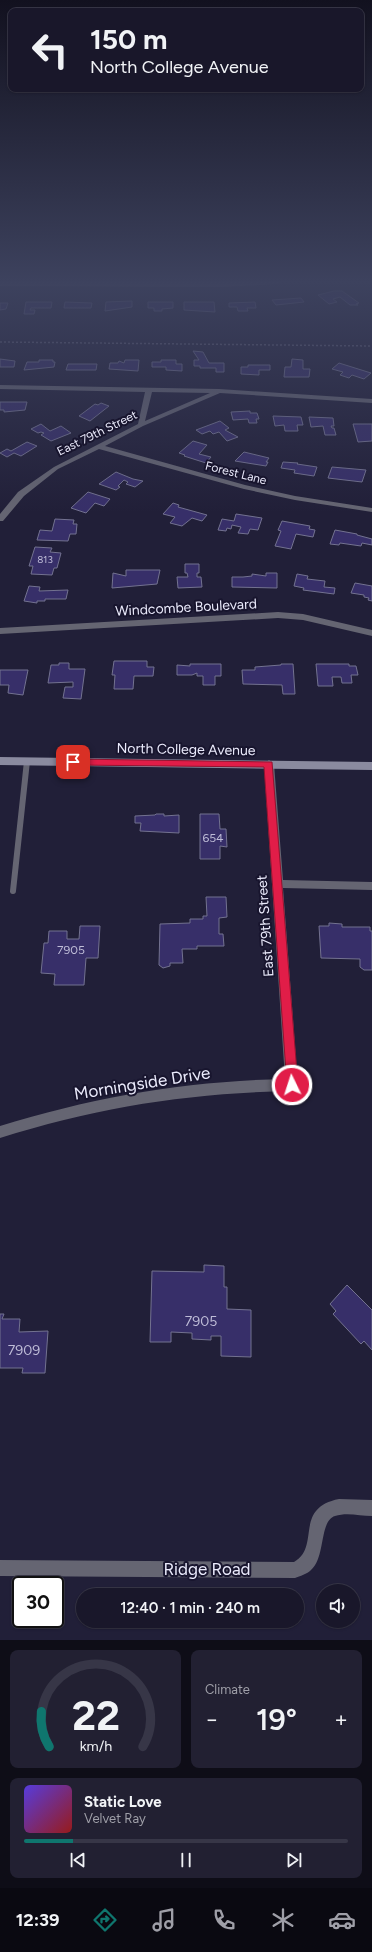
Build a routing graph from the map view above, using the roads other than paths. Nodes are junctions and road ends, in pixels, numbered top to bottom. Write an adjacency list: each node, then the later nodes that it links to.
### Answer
1 (0, 387): 2 (street)
2 (149, 389): 3 (street); 5 (street)
3 (219, 391): 4 (street); 5 (street, East 79th Street)
4 (372, 401)
5 (141, 425): 6 (street, East 79th Street)
6 (98, 446): 7 (street, Forest Lane); 8 (street, East 79th Street)
7 (372, 510)
8 (0, 519)
9 (0, 631): 10 (street, Windcombe Boulevard)
10 (372, 633)
11 (0, 761): 12 (main road, North College Avenue)
12 (27, 761): 13 (main road, North College Avenue); 17 (lane)
13 (269, 764): 14 (main road, North College Avenue); 15 (street, East 79th Street)
14 (372, 766)
15 (277, 884): 16 (street); 18 (street, East 79th Street)
16 (372, 886)
17 (13, 891)
18 (292, 1085): 19 (street, Morningside Drive)
19 (0, 1132)
20 (372, 1508): 21 (street, Ridge Road)
21 (0, 1568)

